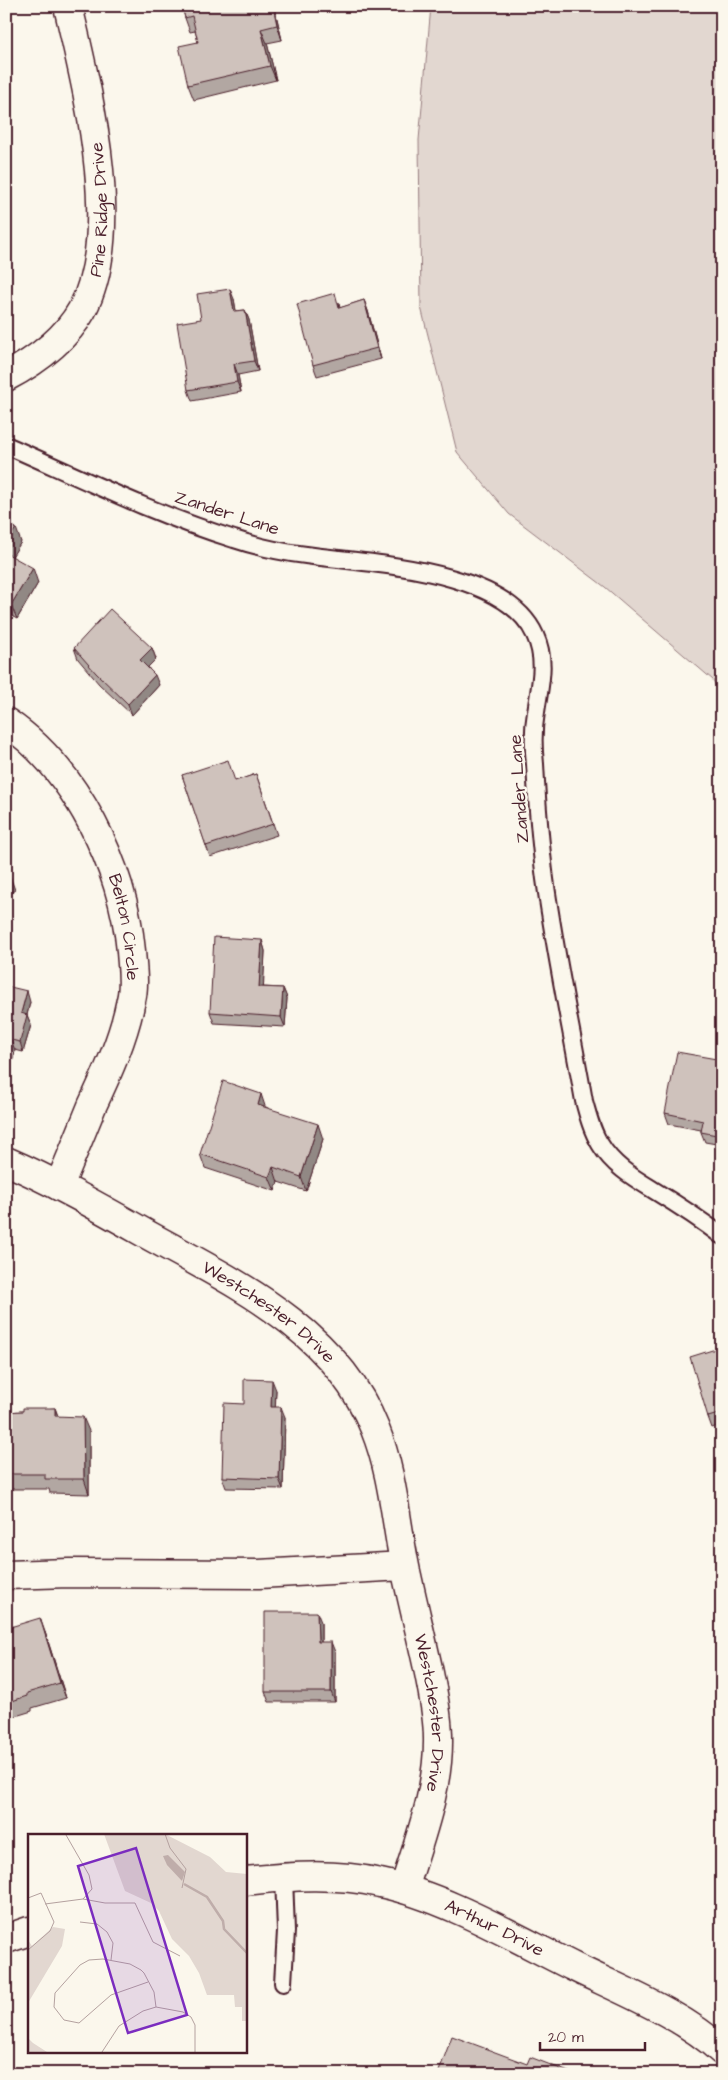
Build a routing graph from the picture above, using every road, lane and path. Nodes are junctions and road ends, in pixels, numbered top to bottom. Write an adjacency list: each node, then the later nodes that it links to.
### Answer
1 (68, 6): 2 (street, Pine Ridge Drive)
2 (6, 377)
3 (6, 445): 7 (lane, Zander Lane)
4 (6, 722): 6 (street, Belton Circle)
5 (6, 1161): 6 (street, Westchester Drive)
6 (59, 1186): 8 (street, Westchester Drive)
7 (722, 1236)
8 (404, 1566): 9 (street); 12 (street, Westchester Drive)
9 (6, 1575)
10 (284, 1877): 11 (street, Arthur Drive); 12 (street, Arthur Drive); 15 (lane)
11 (246, 1880)
12 (404, 1889): 16 (street, Arthur Drive)
13 (28, 1931): 14 (street)
14 (6, 1939)
15 (283, 1983)
16 (722, 2051)

